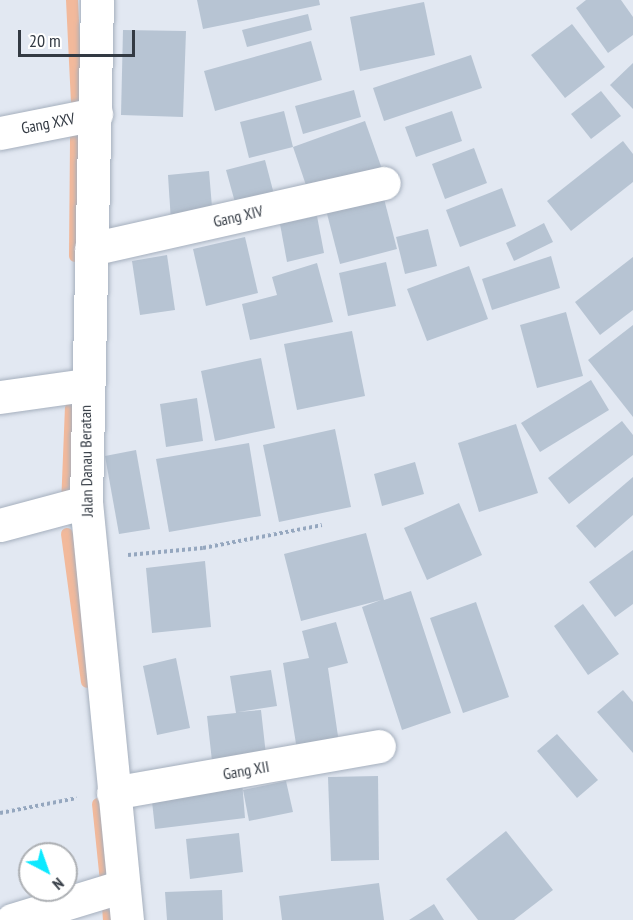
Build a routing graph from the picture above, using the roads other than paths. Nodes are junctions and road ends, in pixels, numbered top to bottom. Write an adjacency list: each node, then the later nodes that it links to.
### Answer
1 (97, 0): 2 (street, Jalan Danau Beratan)
2 (96, 114): 3 (street, Gang XXV); 5 (street, Jalan Danau Beratan)
3 (0, 133)
4 (384, 183): 5 (street, Gang XIV)
5 (92, 249): 6 (street, Jalan Danau Beratan)
6 (85, 385): 7 (street); 8 (street, Jalan Danau Beratan)
7 (0, 398)
8 (86, 502): 9 (street); 11 (street, Jalan Danau Beratan)
9 (0, 525)
10 (379, 746): 11 (street, Gang XII)
11 (113, 793): 12 (street, Jalan Danau Beratan)
12 (123, 886): 13 (street); 14 (street, Jalan Danau Beratan)
13 (12, 920)
14 (127, 920)

